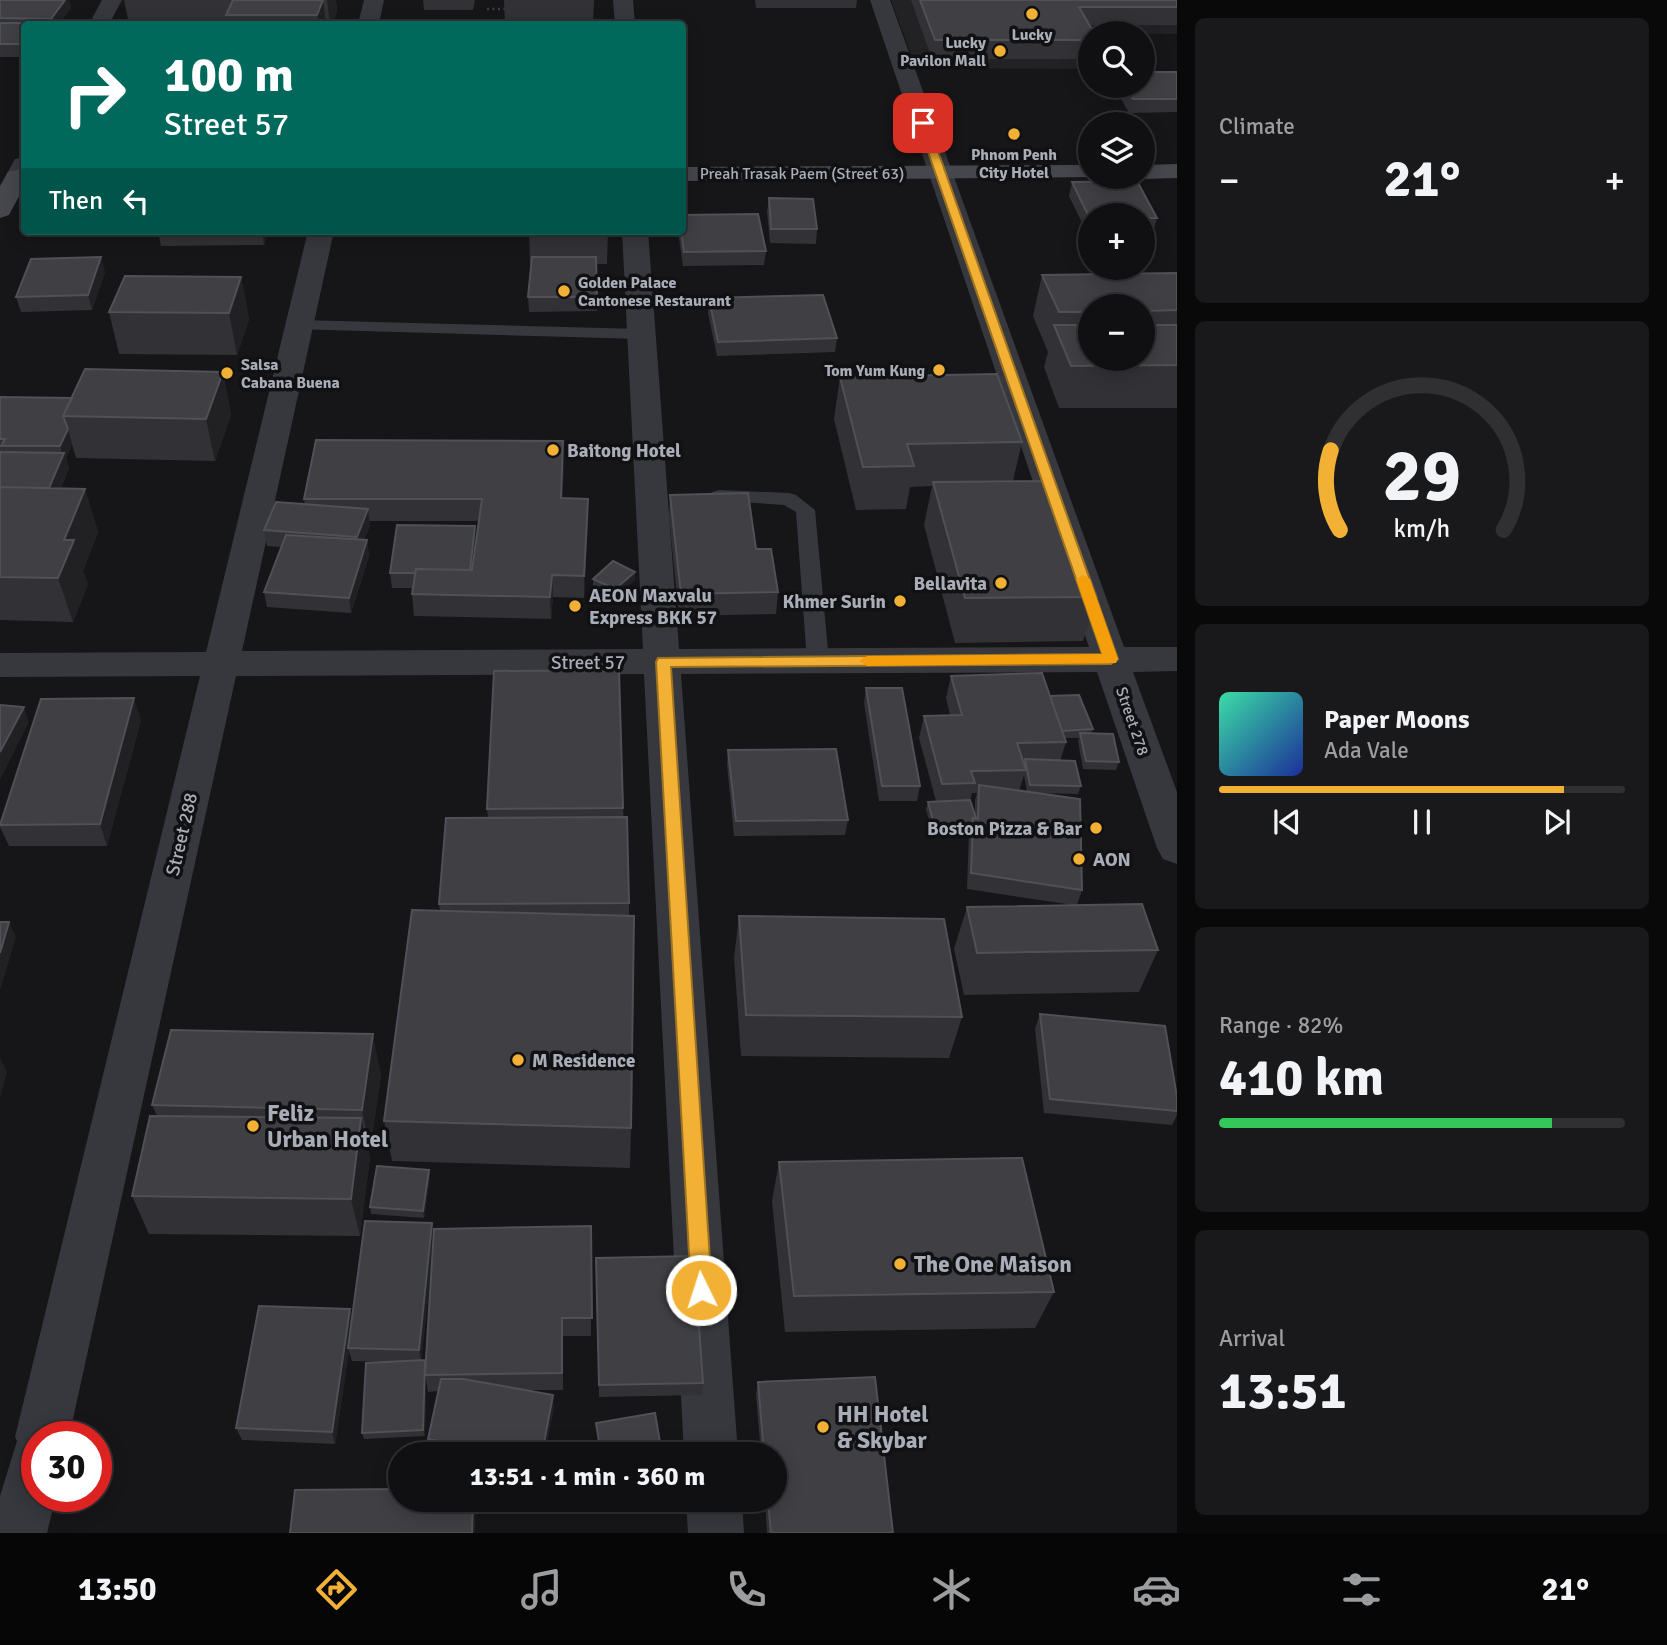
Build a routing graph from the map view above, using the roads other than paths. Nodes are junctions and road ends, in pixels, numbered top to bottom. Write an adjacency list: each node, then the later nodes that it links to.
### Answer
1 (111, 0): 5 (street)
2 (374, 0): 6 (street)
3 (623, 0): 7 (street)
4 (880, 0): 11 (street, Street 278)
5 (100, 21)
6 (370, 21)
7 (625, 21)
8 (1177, 171): 10 (street)
9 (1078, 172): 11 (street, Preah Trasak Paem (Street 63))
10 (1155, 172)
11 (940, 173): 13 (street, Preah Trasak Paem (Street 63)); 20 (street, Street 278)
12 (17, 174): 14 (street)
13 (686, 174)
14 (0, 210)
15 (320, 235): 17 (street, Street 288)
16 (635, 235): 18 (street)
17 (299, 325): 18 (lane); 24 (street, Street 288)
18 (640, 334): 23 (street)
19 (715, 495): 22 (lane)
20 (1111, 659): 21 (street, Street 57); 22 (street, Street 57); 26 (street, Street 278)
21 (1177, 659)
22 (818, 661): 23 (street, Street 57)
23 (663, 662): 24 (street, Street 57); 28 (street)
24 (220, 664): 25 (street, Street 57); 27 (street, Street 288)
25 (0, 665)
26 (1177, 848)
27 (45, 1421)
28 (710, 1442)
29 (24, 1512): 31 (street)
30 (715, 1512): 32 (street)
31 (19, 1533)
32 (716, 1533)

